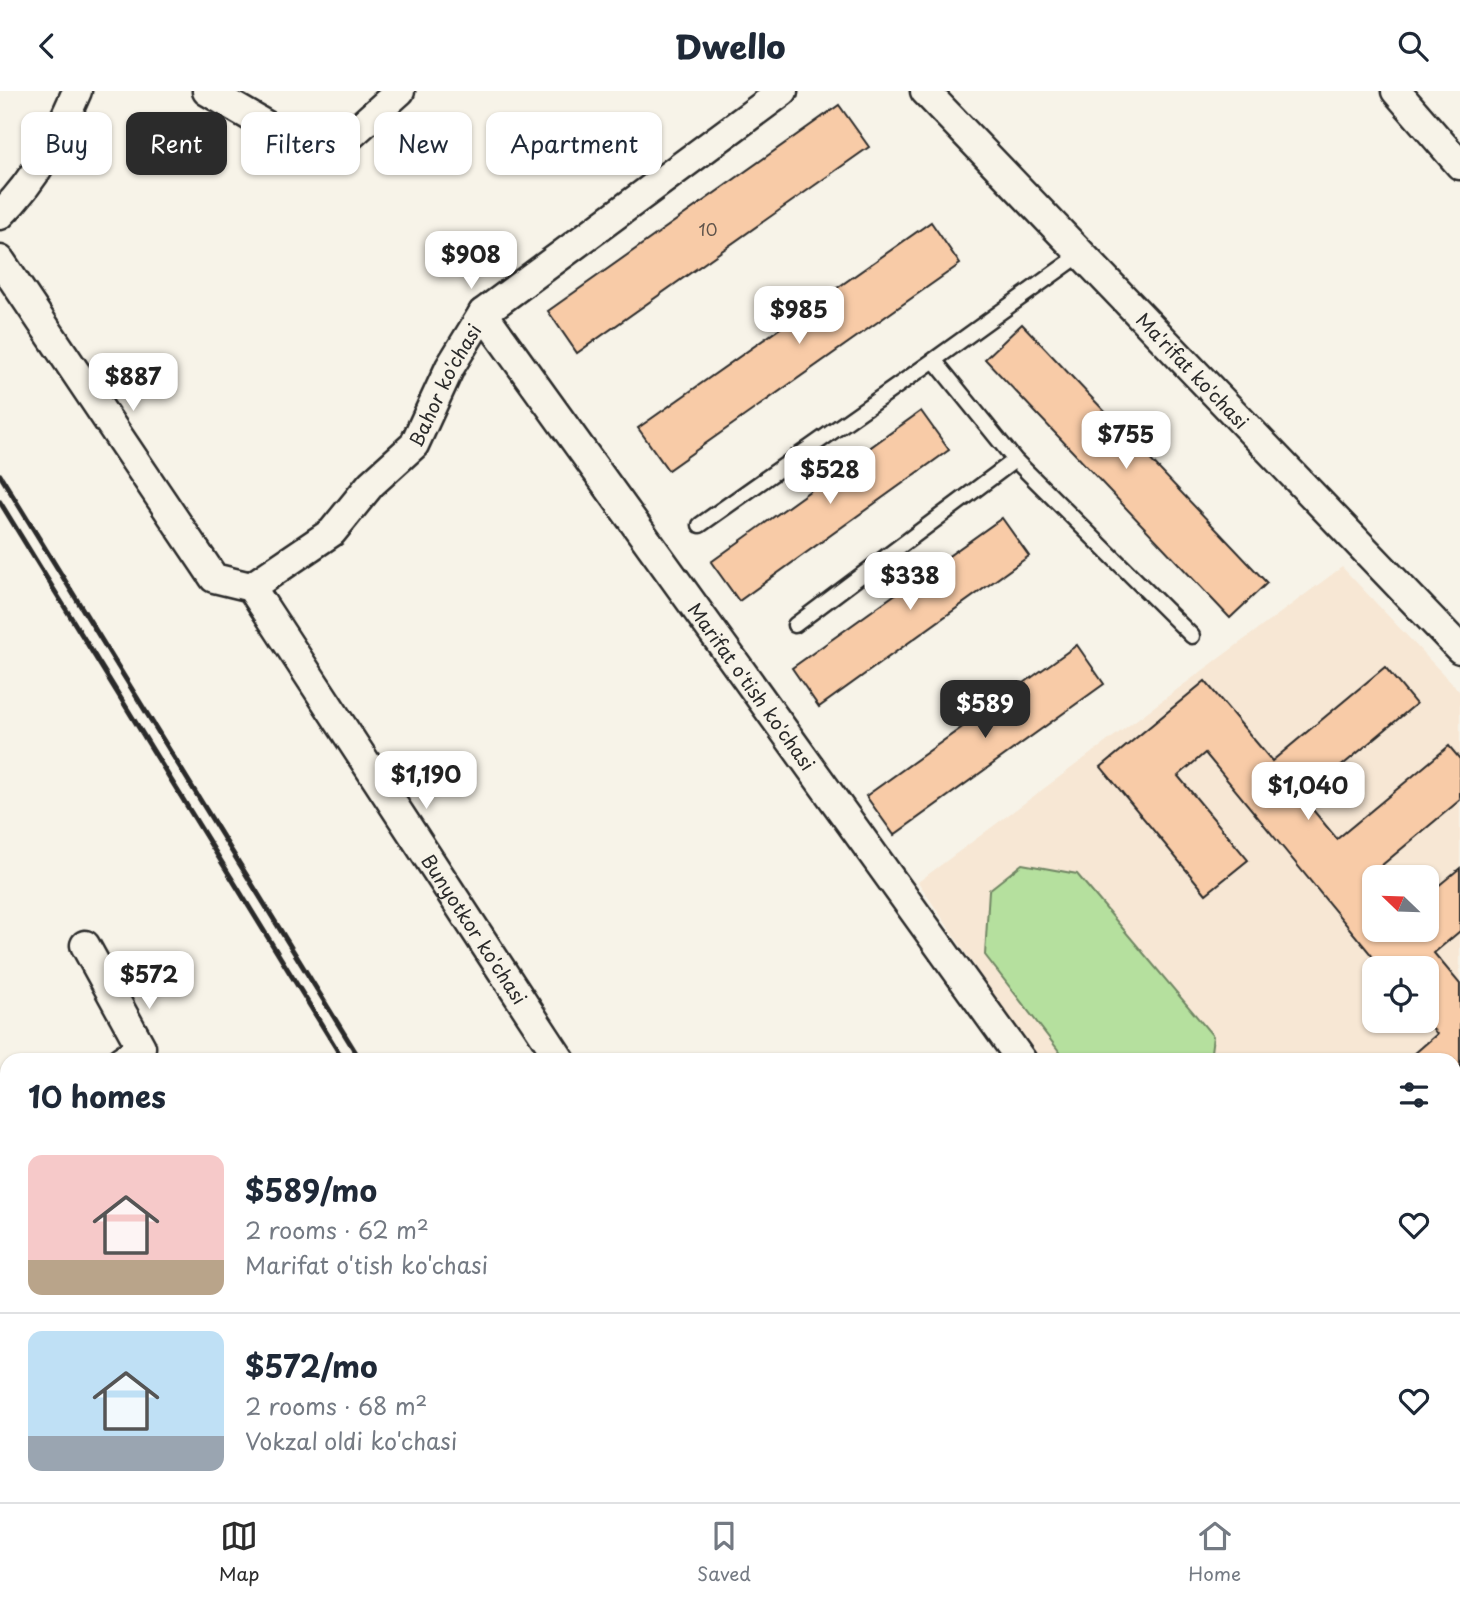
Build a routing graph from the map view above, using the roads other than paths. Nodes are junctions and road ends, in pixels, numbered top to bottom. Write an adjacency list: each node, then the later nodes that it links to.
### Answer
1 (77, 91): 8 (street)
2 (207, 91): 3 (street)
3 (400, 91)
4 (783, 91): 11 (street, Bahor ko'chasi)
5 (925, 91): 9 (street, Ma'rifat ko'chasi)
6 (1396, 91): 7 (street)
7 (1460, 165)
8 (0, 215)
9 (1081, 254): 12 (lane); 18 (street, Ma'rifat ko'chasi)
10 (0, 260): 15 (street)
11 (483, 313): 15 (street, Bahor ko'chasi); 22 (street, Marifat o'tish ko'chasi)
12 (934, 360): 13 (lane); 14 (lane)
13 (1015, 460): 16 (lane); 17 (lane)
14 (700, 525)
15 (251, 587): 21 (street, Bunyotkor ko'chasi)
16 (795, 625)
17 (1192, 636)
18 (1460, 649)
19 (85, 945): 20 (street)
20 (132, 1053)
21 (556, 1053)
22 (1016, 1053)

